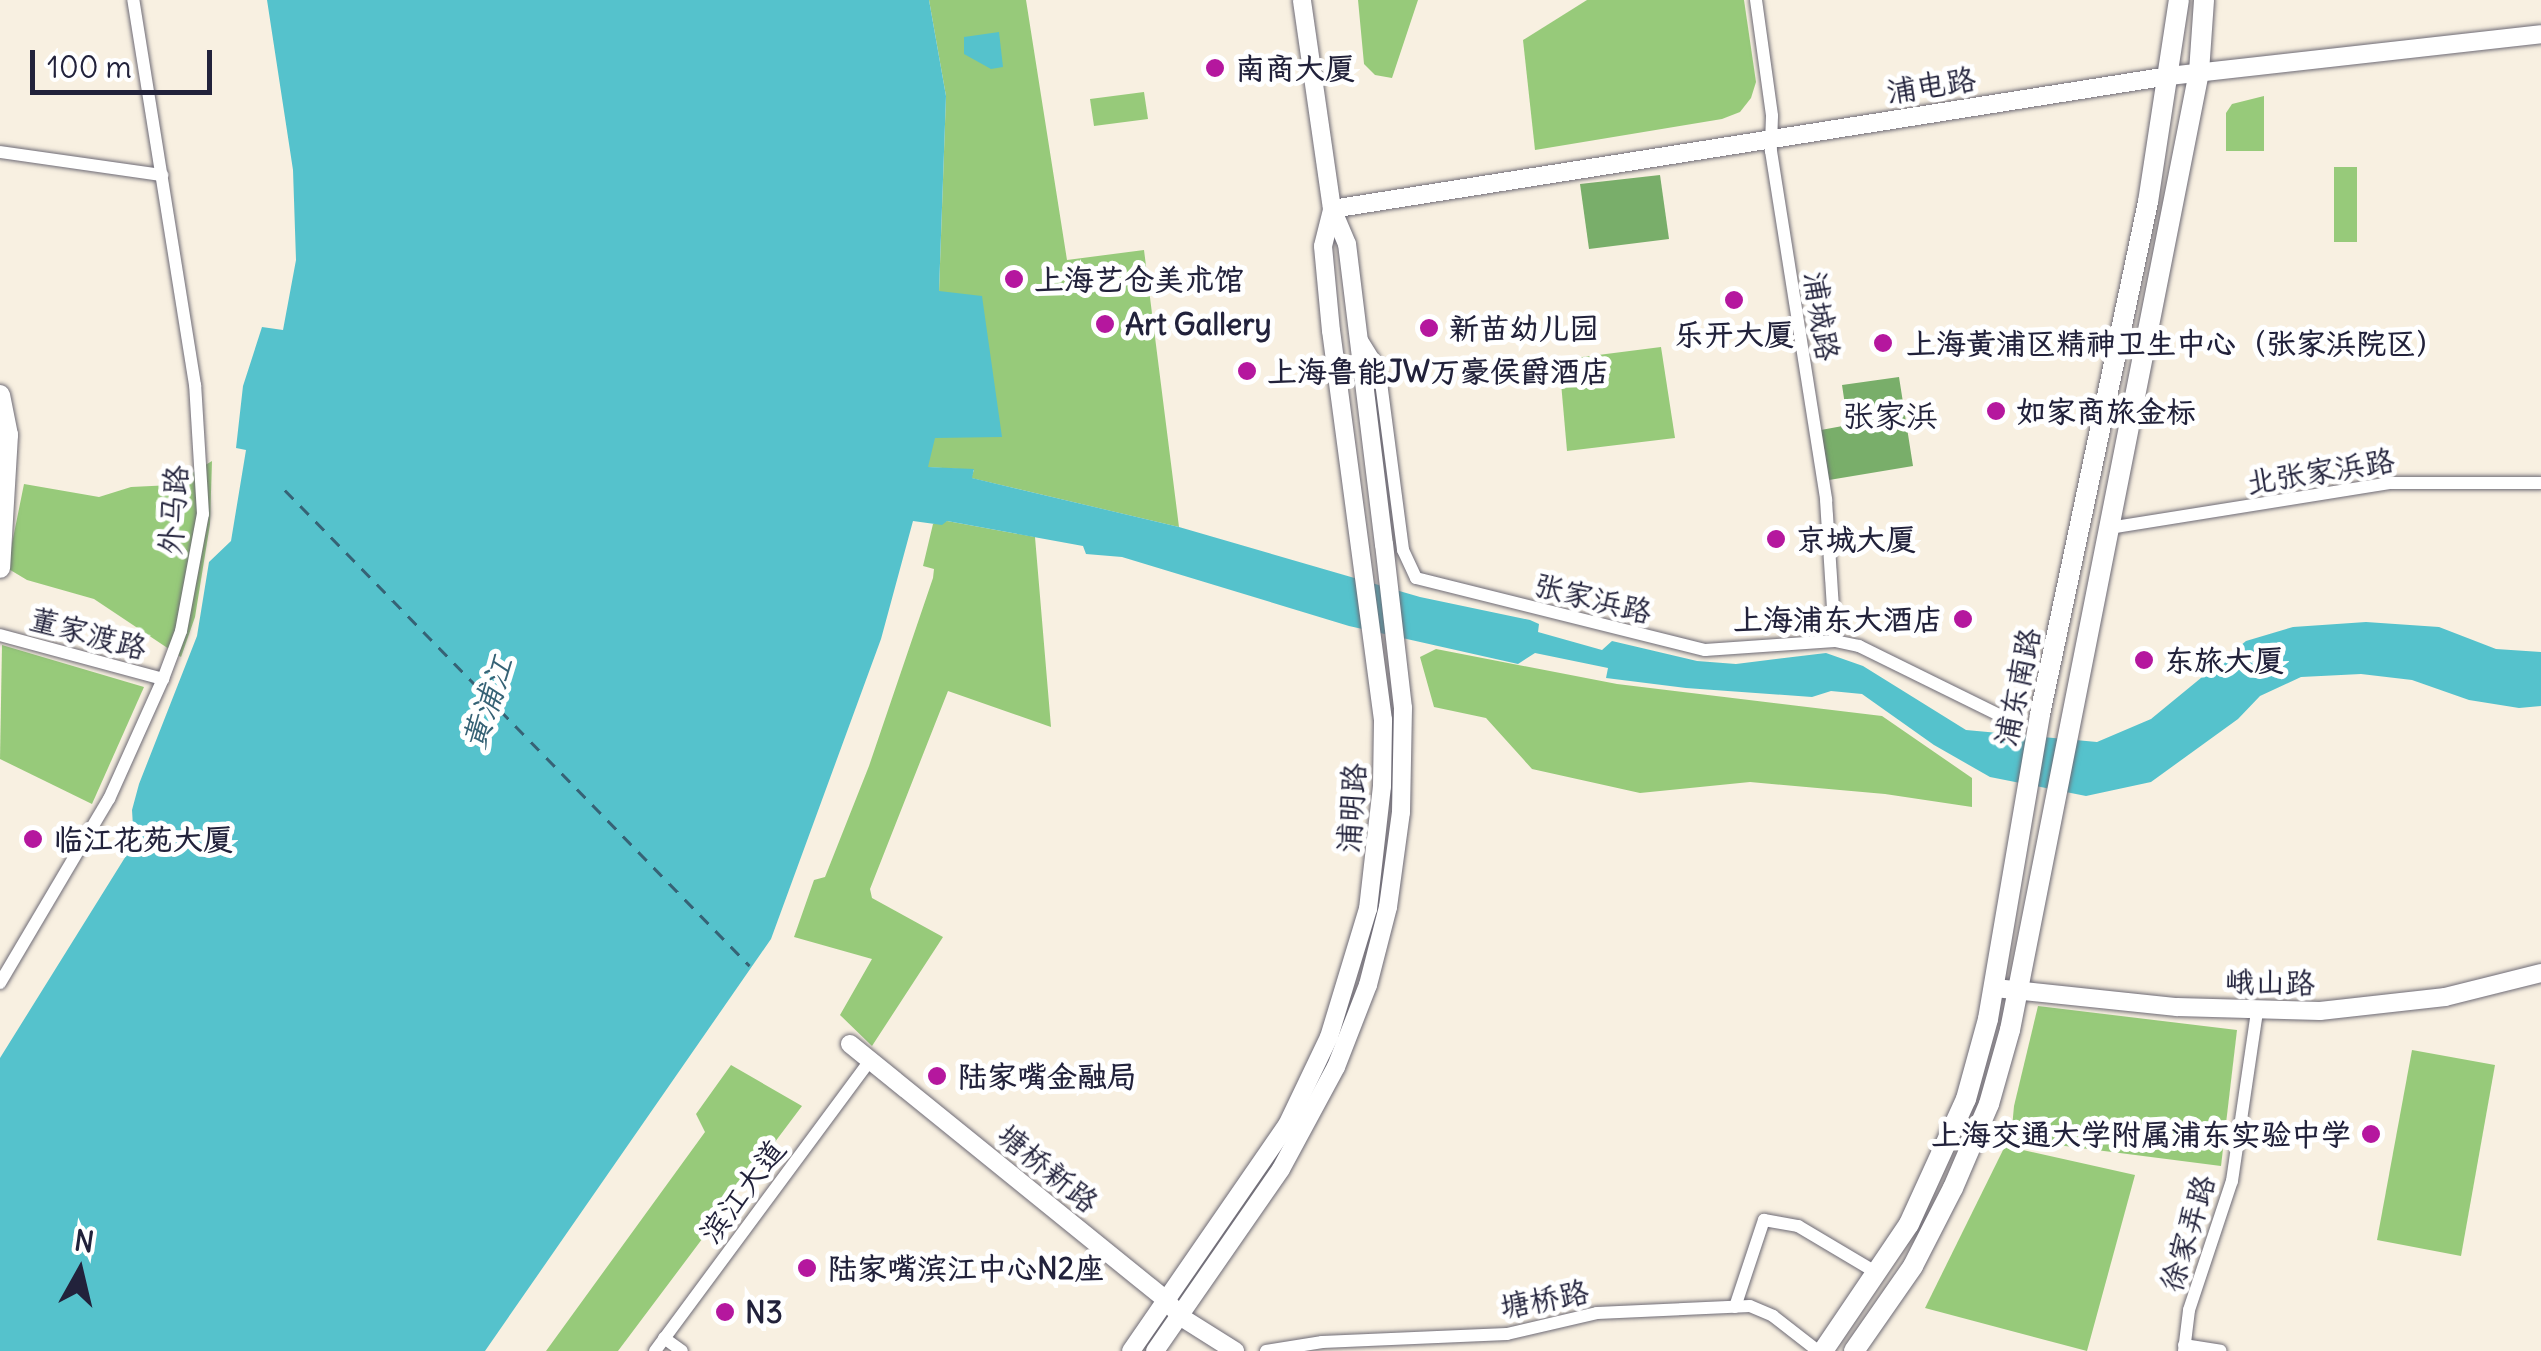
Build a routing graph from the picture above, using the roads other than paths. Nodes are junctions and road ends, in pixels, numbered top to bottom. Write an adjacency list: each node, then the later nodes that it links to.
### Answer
1 (133, 0): 11 (street, 外马路)
2 (1302, 0): 12 (main road, 浦明路)
3 (1756, 0): 9 (street, 浦城路)
4 (2178, 0): 8 (main road, 浦东南路)
5 (2204, 0): 7 (main road, 浦东南路)
6 (2541, 34): 7 (main road, 浦电路)
7 (2200, 72): 8 (main road, 浦电路); 16 (main road, 浦东南路)
8 (2169, 76): 9 (main road, 浦电路); 24 (main road, 浦东南路)
9 (1770, 138): 12 (main road, 浦电路); 19 (street, 浦城路)
10 (0, 152): 11 (street)
11 (162, 175): 20 (street, 外马路)
12 (1332, 209): 13 (main road, 浦明路); 30 (main road, 浦明路)
13 (1358, 333): 19 (street, 张家浜路); 32 (main road, 浦明路)
14 (0, 395): 17 (main road)
15 (2541, 483): 16 (street, 北张家浜路)
16 (2109, 528): 25 (main road, 浦东南路)
17 (0, 568)
18 (0, 635): 20 (street, 董家渡路)
19 (1834, 641): 21 (street, 张家浜路)
20 (163, 680): 23 (street, 外马路)
21 (1999, 715)
22 (2541, 973): 26 (main road, 峨山路)
23 (0, 983)
24 (1995, 988): 25 (main road, 峨山路); 29 (main road, 浦东南路)
25 (2018, 992): 26 (main road, 峨山路); 43 (main road, 浦东南路)
26 (2257, 1011): 34 (street, 徐家弄路)
27 (850, 1044): 28 (main road, 塘桥新路)
28 (870, 1060): 30 (main road, 塘桥新路); 33 (street, 滨江大道)
29 (1877, 1274): 31 (street); 42 (main road, 浦东南路)
30 (1164, 1298): 32 (main road, 塘桥新路); 37 (main road, 浦明路)
31 (1735, 1307): 41 (street, 塘桥路); 42 (street, 塘桥路)
32 (1184, 1313): 38 (main road, 浦明路); 39 (main road, 塘桥新路); 40 (main road, 塘桥新路)
33 (664, 1338): 35 (street, 滨江大道); 36 (street)
34 (2184, 1348): 44 (street)
35 (654, 1351)
36 (682, 1351)
37 (1131, 1351)
38 (1155, 1351)
39 (1234, 1351)
40 (1248, 1351)
41 (1266, 1351)
42 (1821, 1351)
43 (1854, 1351)
44 (2221, 1351)

